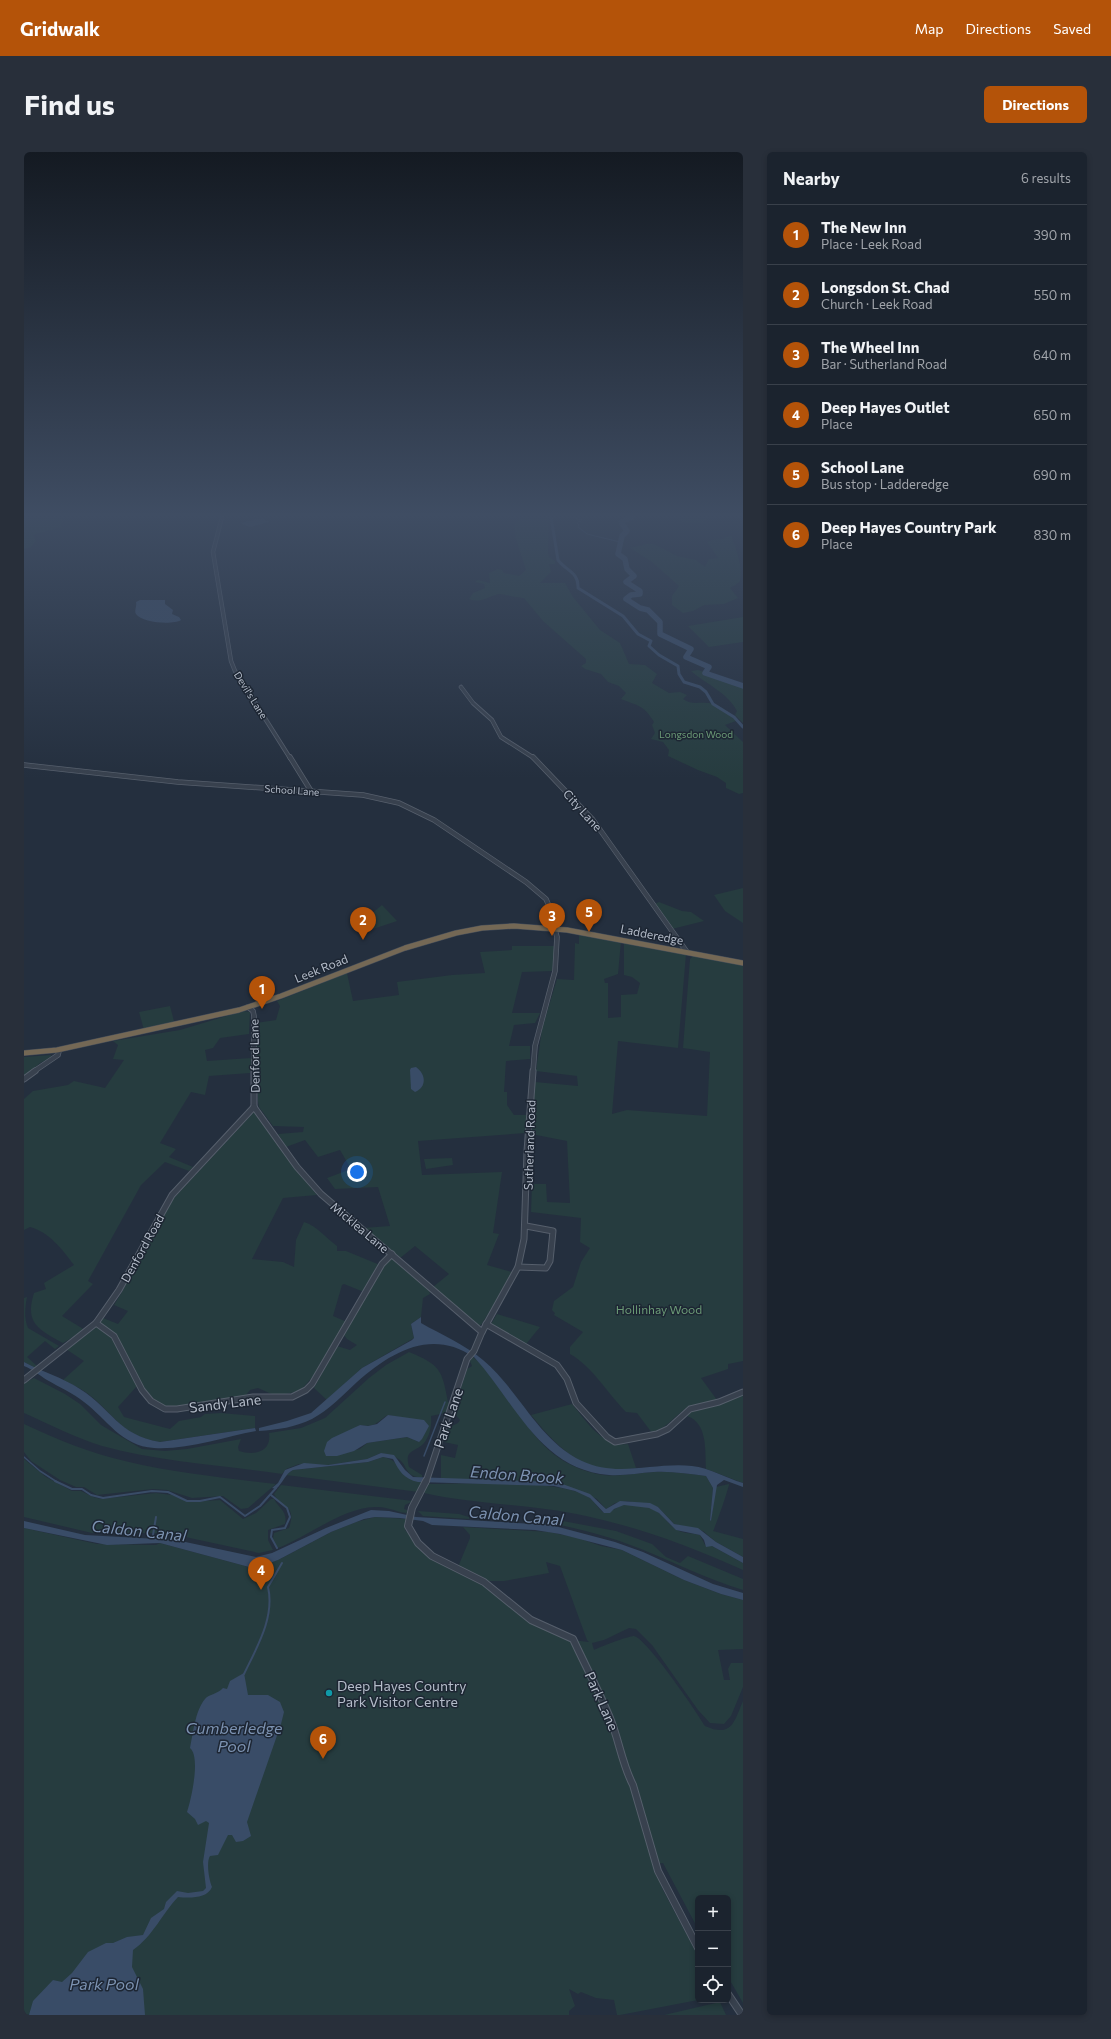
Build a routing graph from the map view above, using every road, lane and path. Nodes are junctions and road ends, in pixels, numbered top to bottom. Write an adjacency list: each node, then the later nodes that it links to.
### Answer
1 (220, 604): 4 (street, Devil's Lane)
2 (461, 687): 6 (street, City Lane)
3 (24, 765): 4 (street, School Lane)
4 (311, 791): 5 (street, School Lane)
5 (556, 929): 6 (highway, Ladderedge); 8 (highway, Leek Road); 13 (street, Sutherland Road)
6 (687, 952): 7 (highway, Ladderedge)
7 (743, 963)
8 (248, 1007): 9 (highway, Leek Road); 12 (street, Denford Lane)
9 (59, 1051): 10 (highway, Leek Road); 11 (street)
10 (24, 1053)
11 (24, 1079)
12 (254, 1107): 14 (street, Micklea Lane); 16 (street, Denford Road)
13 (526, 1226): 15 (street, Sutherland Road); 15 (street)
14 (392, 1254): 16 (street, Sandy Lane); 18 (street, Micklea Lane)
15 (518, 1267): 17 (street, Sutherland Road)
16 (96, 1323): 20 (street, Denford Road)
17 (486, 1324): 18 (street, Sutherland Road); 21 (street)
18 (482, 1332): 19 (street, Sutherland Road)
19 (468, 1358): 22 (street, Park Lane)
20 (24, 1380)
21 (743, 1392)
22 (695, 1942)
23 (731, 1998): 24 (street)
24 (742, 2015)

